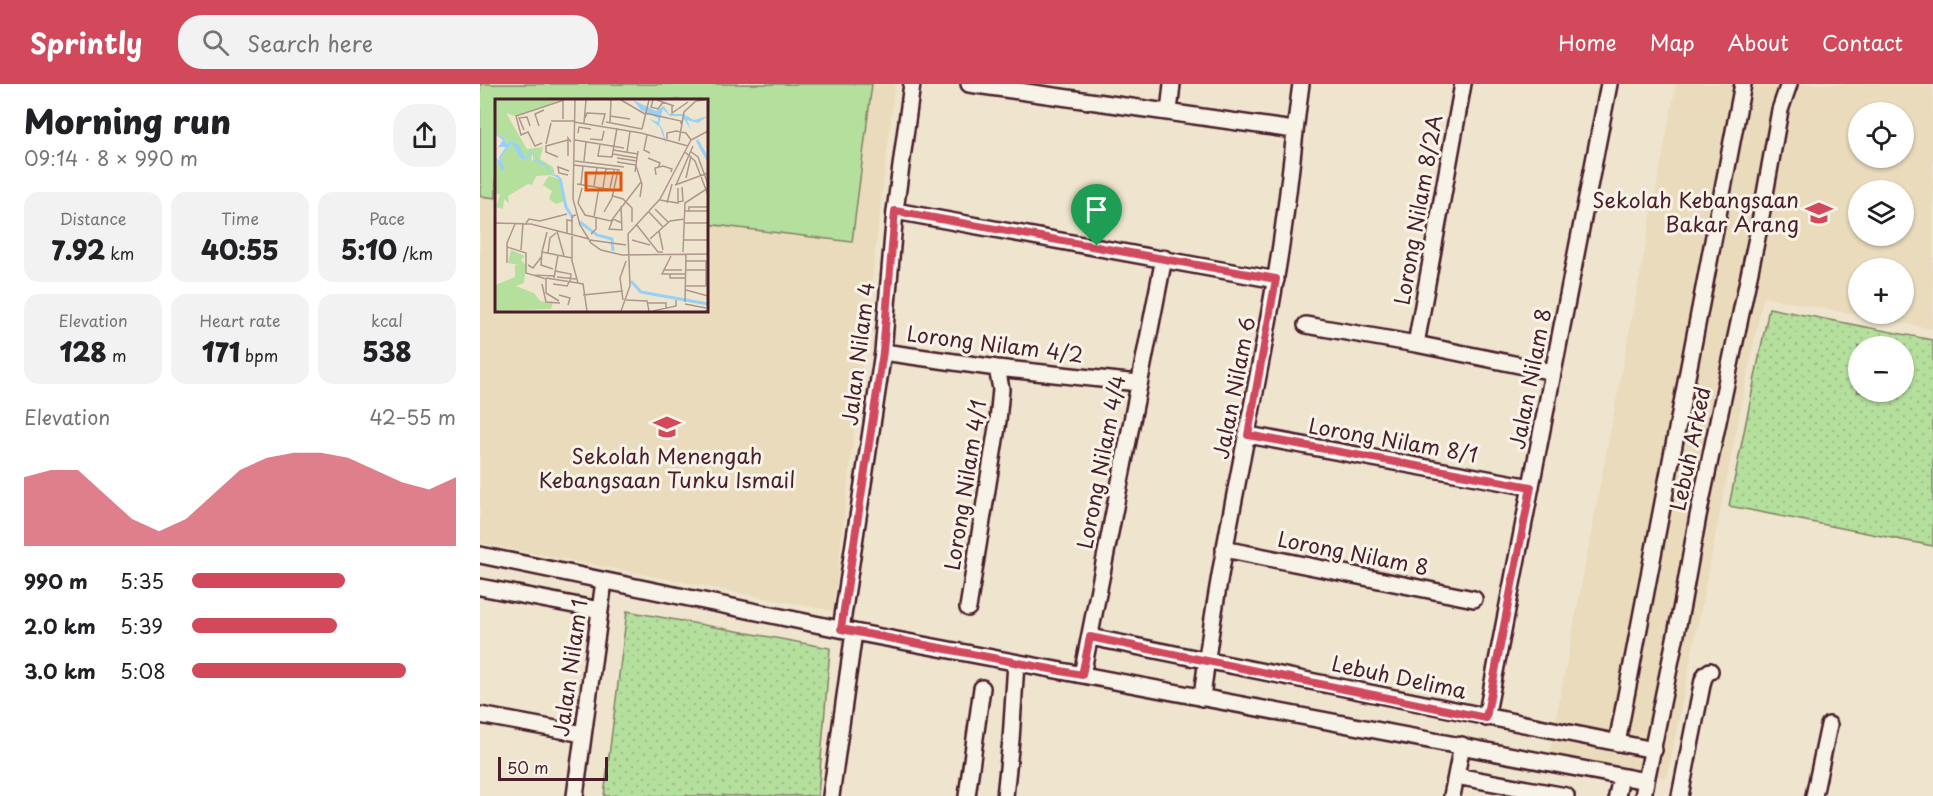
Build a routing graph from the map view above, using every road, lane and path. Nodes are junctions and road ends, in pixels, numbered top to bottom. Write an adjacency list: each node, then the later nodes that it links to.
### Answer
1 (912, 84): 14 (street, Jalan Nilam 4)
2 (969, 84): 10 (street)
3 (1172, 84): 12 (street)
4 (1301, 84): 13 (street, Jalan Nilam 6)
5 (1463, 84): 18 (street, Lorong Nilam 8/2A)
6 (1610, 84): 21 (street, Jalan Nilam 8)
7 (1743, 84): 44 (street, Lebuh Arked)
8 (1780, 84): 11 (street, Lebuh Arked)
9 (1789, 84): 11 (street, Lebuh Arked)
10 (1050, 90): 12 (street)
11 (1780, 110): 46 (street, Lebuh Arked)
12 (1169, 112): 13 (street)
13 (1294, 130): 16 (street, Jalan Nilam 6)
14 (895, 211): 15 (street); 19 (street, Jalan Nilam 4)
15 (1164, 258): 16 (street); 22 (street, Lorong Nilam 4/4)
16 (1276, 279): 23 (street, Jalan Nilam 6)
17 (1306, 325): 18 (street)
18 (1416, 344): 21 (street)
19 (883, 352): 20 (street, Lorong Nilam 4/2); 32 (street, Jalan Nilam 4)
20 (997, 368): 22 (street, Lorong Nilam 4/2); 30 (street, Lorong Nilam 4/1)
21 (1553, 372): 24 (street, Jalan Nilam 8)
22 (1138, 384): 33 (street, Lorong Nilam 4/4)
23 (1248, 435): 24 (street, Lorong Nilam 8/1); 25 (street, Jalan Nilam 6)
24 (1531, 487): 41 (street, Jalan Nilam 8)
25 (1224, 549): 29 (street, Lorong Nilam 8); 34 (street, Jalan Nilam 6)
26 (480, 555): 27 (street)
27 (604, 581): 31 (street, Jalan Nilam 1); 32 (street)
28 (480, 587): 31 (street)
29 (1474, 599)
30 (968, 608)
31 (600, 610): 43 (street, Jalan Nilam 1)
32 (848, 630): 35 (street); 51 (street, Jalan Nilam 4)
33 (1090, 637): 34 (street, Lebuh Delima); 37 (street, Lorong Nilam 4/4)
34 (1206, 660): 39 (street, Jalan Nilam 6); 41 (street, Lebuh Delima)
35 (1016, 663): 37 (street); 53 (street)
36 (1710, 671): 57 (street)
37 (1082, 675): 39 (street)
38 (982, 688): 52 (street)
39 (1202, 698): 45 (street)
40 (480, 715): 43 (street)
41 (1486, 718): 44 (street, Lebuh Delima)
42 (1829, 725): 58 (street)
43 (583, 734): 50 (street, Jalan Nilam 1)
44 (1617, 743): 46 (street, Lebuh Delima)
45 (1462, 745): 47 (street); 48 (street)
46 (1654, 750): 49 (street, Lebuh Arked)
47 (1456, 776): 54 (street); 55 (street)
48 (1621, 777): 49 (street); 56 (street)
49 (1645, 788)
50 (575, 796)
51 (831, 796)
52 (967, 796)
53 (1005, 796)
54 (1452, 796)
55 (1566, 796)
56 (1617, 796)
57 (1680, 796)
58 (1814, 796)

